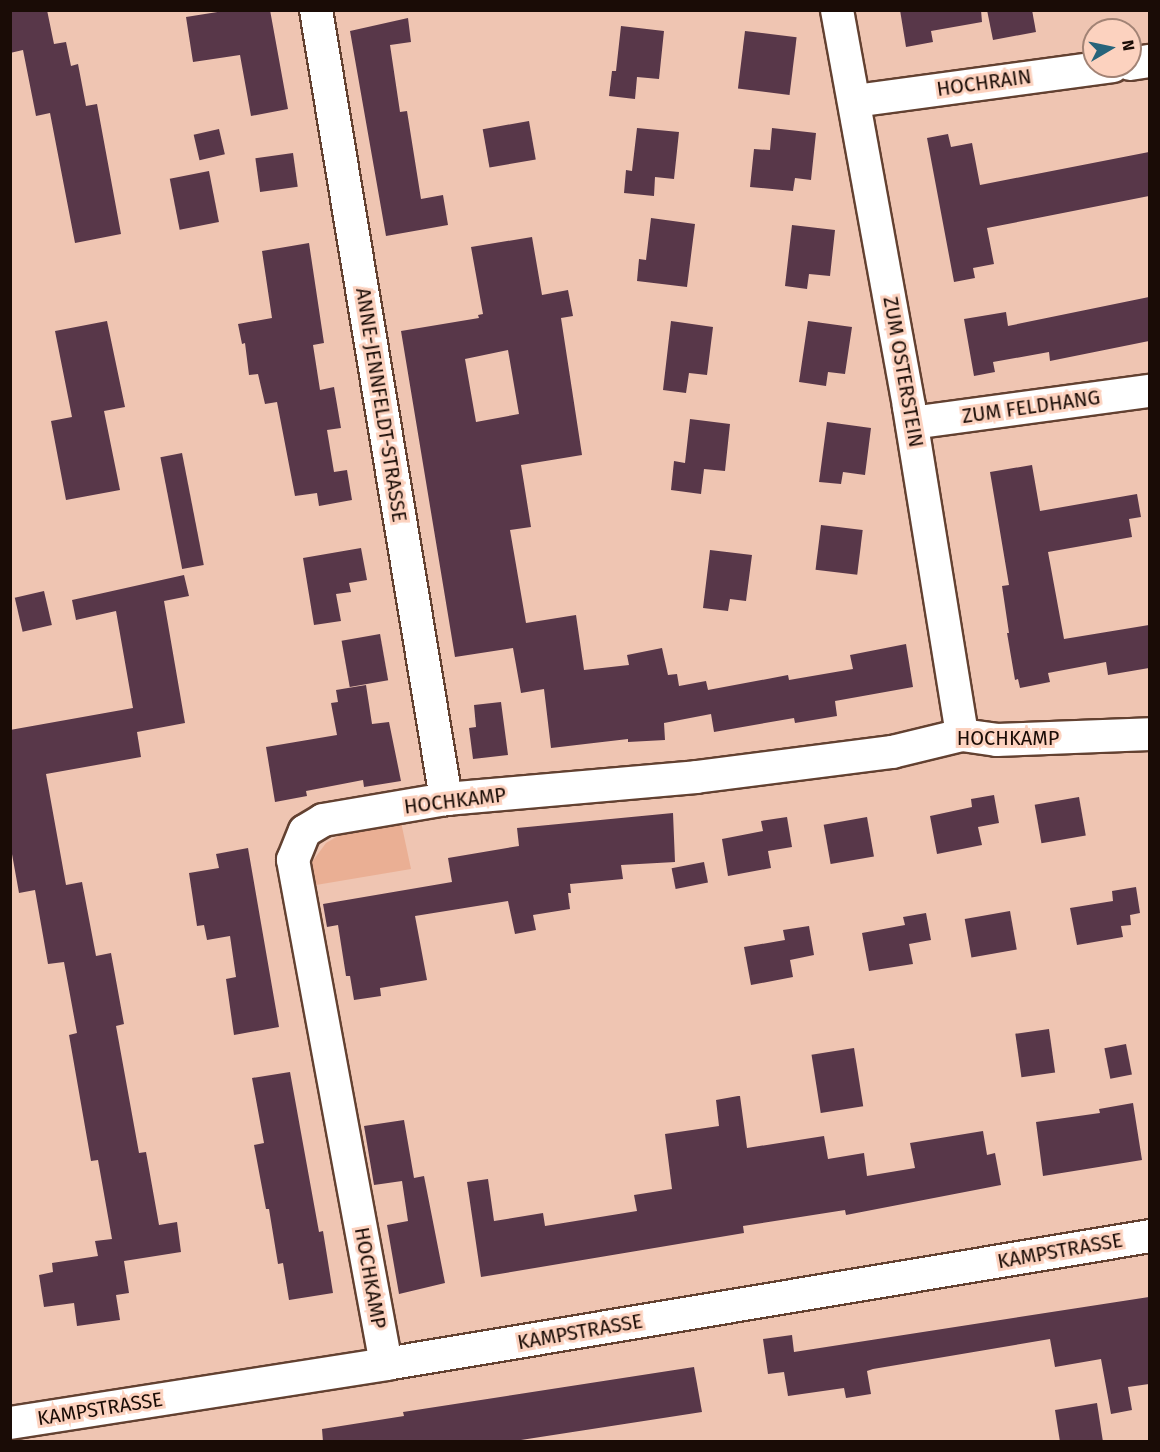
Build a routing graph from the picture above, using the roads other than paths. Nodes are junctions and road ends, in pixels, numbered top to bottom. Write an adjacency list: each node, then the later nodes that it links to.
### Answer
1 (316, 10): 9 (street, ANNE-JENNFELDT-STRASSE)
2 (837, 10): 4 (street, ZUM OSTERSTEIN)
3 (1082, 70): 4 (street, HOCHRAIN)
4 (855, 101): 6 (street, ZUM OSTERSTEIN)
5 (1149, 392): 6 (street, ZUM FELDHANG)
6 (912, 423): 8 (street, ZUM OSTERSTEIN)
7 (1149, 734): 8 (street, HOCHKAMP)
8 (962, 735): 9 (street, HOCHKAMP)
9 (446, 799): 11 (street, HOCHKAMP)
10 (1149, 1236): 11 (street, KAMPSTRASSE)
11 (386, 1364): 12 (street, KAMPSTRASSE)
12 (10, 1423)

